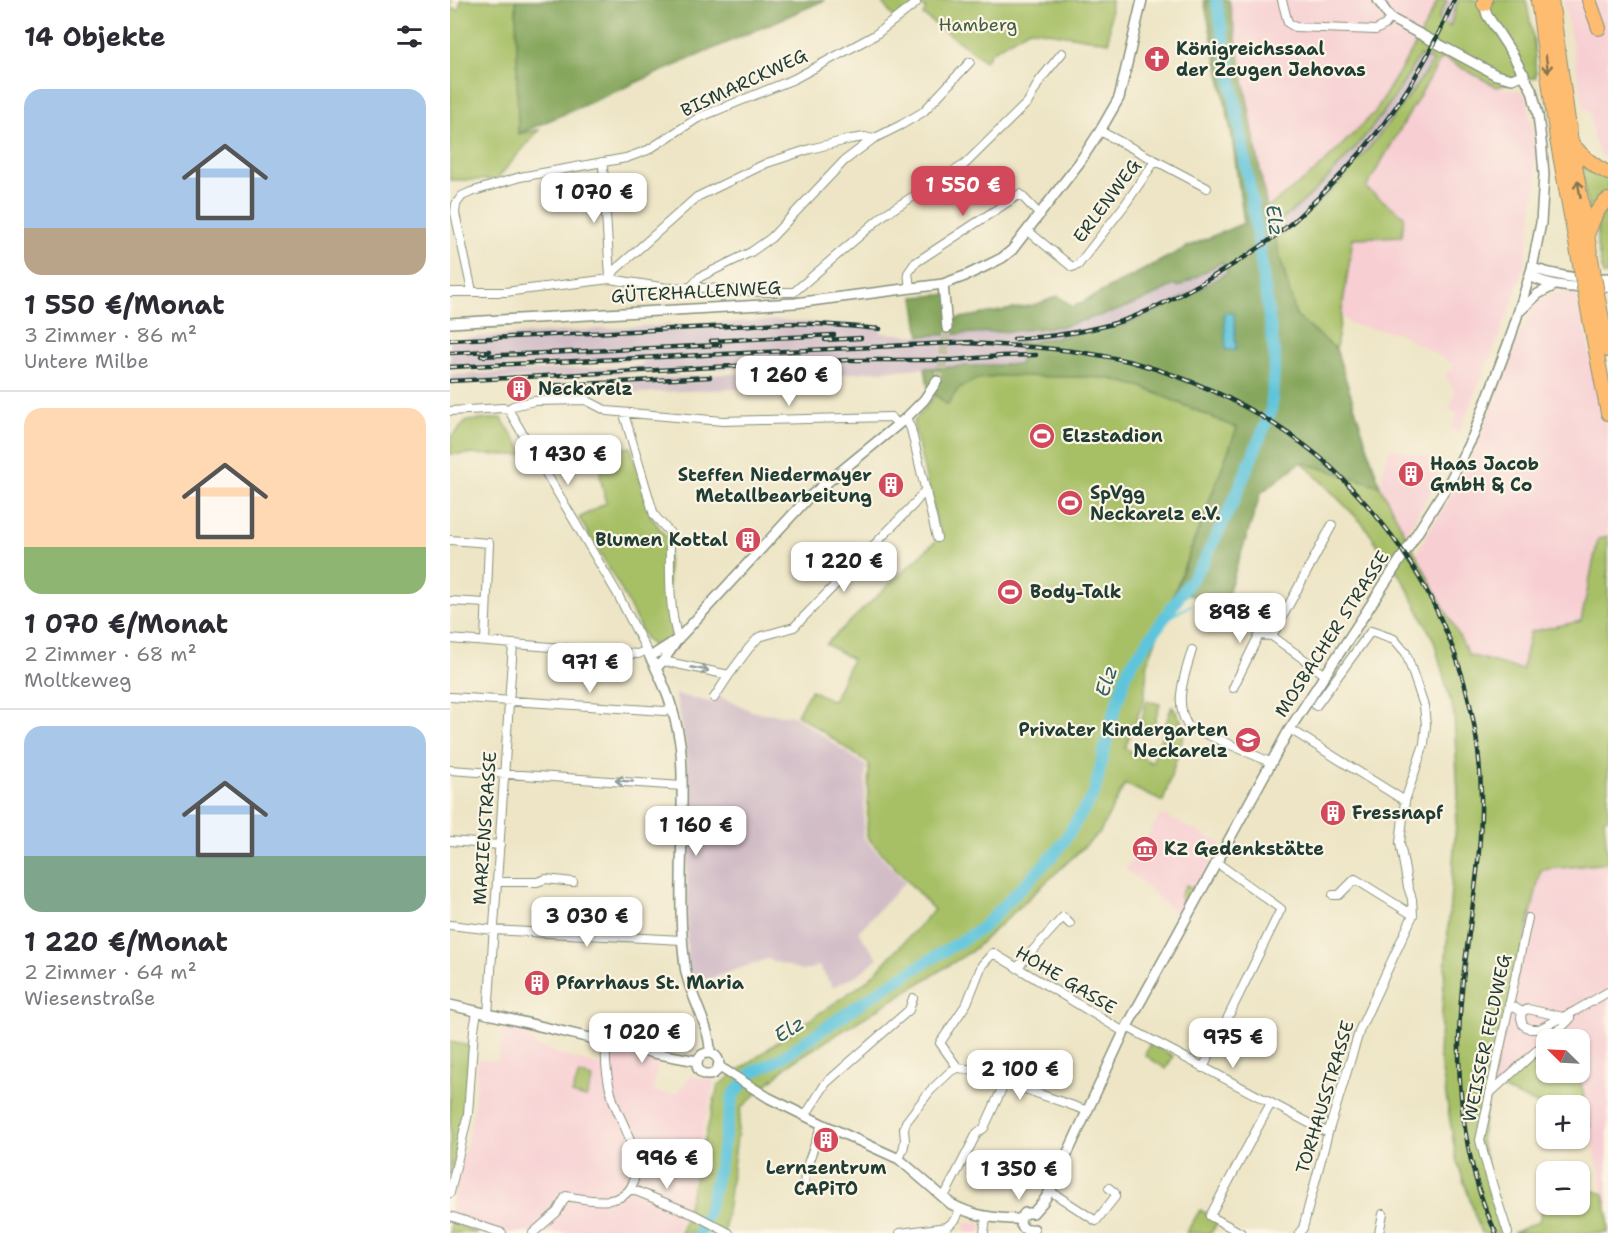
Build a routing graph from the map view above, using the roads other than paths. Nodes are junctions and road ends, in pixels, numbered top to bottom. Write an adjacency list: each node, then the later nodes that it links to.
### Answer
1 (1142, 0): 15 (street, GÜTERHALLENWEG)
2 (1282, 0): 10 (street)
3 (1378, 0): 10 (street)
4 (1561, 0): 11 (highway)
5 (1589, 0): 6 (highway)
6 (1595, 0)
7 (1484, 1): 14 (street, MOSBACHER STRASSE)
8 (1541, 2): 11 (highway); 27 (highway, one-way to 27)
9 (916, 3): 19 (street, BISMARCKWEG)
10 (1390, 18): 14 (street)
11 (1554, 19): 17 (highway)
12 (1062, 52): 39 (street)
13 (970, 62): 16 (street)
14 (1524, 74): 26 (street, MOSBACHER STRASSE)
15 (1100, 131): 18 (street, ERLENWEG); 23 (street, GÜTERHALLENWEG)
16 (873, 139): 31 (street); 35 (street)
17 (1571, 142): 20 (highway); 25 (highway, one-way to 17)
18 (1155, 161): 21 (street, ERLENWEG); 24 (street, ERLENWEG)
19 (602, 162): 31 (street); 37 (street, BISMARCKWEG)
20 (1608, 173)
21 (1207, 188)
22 (1608, 200): 25 (highway)
23 (1040, 214): 24 (street, GÜTERHALLENWEG); 36 (street)
24 (1028, 231): 32 (street, GÜTERHALLENWEG)
25 (1587, 236): 27 (highway)
26 (1535, 256): 28 (street, MOSBACHER STRASSE); 29 (street)
27 (1587, 270): 40 (highway, bridge)
28 (1531, 272): 29 (street); 33 (street); 42 (street, MOSBACHER STRASSE)
29 (1552, 274): 30 (street)
30 (1608, 278)
31 (610, 279): 35 (street); 37 (street)
32 (944, 284): 36 (street, GÜTERHALLENWEG); 44 (street)
33 (1555, 285): 34 (street); 42 (street)
34 (1608, 286)
35 (691, 287): 39 (street)
36 (910, 287): 41 (street, GÜTERHALLENWEG)
37 (472, 291): 38 (street)
38 (450, 292)
39 (794, 292): 41 (street)
40 (1592, 299): 45 (highway); 49 (highway)
41 (795, 303): 43 (street, GÜTERHALLENWEG)
42 (1519, 311): 66 (street, MOSBACHER STRASSE)
43 (450, 323)
44 (947, 328)
45 (1608, 350)
46 (937, 381): 51 (street)
47 (508, 409): 48 (street); 50 (street); 64 (street)
48 (450, 411)
49 (1608, 412)
50 (624, 414): 51 (street); 60 (street)
51 (902, 421): 52 (street); 60 (street)
52 (926, 489): 54 (street); 67 (street)
53 (1332, 525): 58 (street)
54 (937, 538)
55 (450, 540): 57 (street)
56 (450, 602): 57 (street)
57 (486, 603): 61 (street)
58 (1272, 636): 66 (street); 68 (street)
59 (450, 639): 61 (street)
60 (678, 639): 64 (street); 65 (street)
61 (485, 641): 62 (street)
62 (513, 644): 64 (street); 71 (street, MARIENSTRASSE)
63 (1192, 650): 75 (street)
64 (648, 654): 65 (street)
65 (659, 665): 67 (street, one-way to 67); 73 (street)
66 (1324, 674): 74 (street, MOSBACHER STRASSE)
67 (729, 675): 70 (street)
68 (1233, 688)
69 (450, 698): 71 (street)
70 (714, 698)
71 (508, 702): 73 (street); 77 (street, MARIENSTRASSE)
72 (1316, 706): 79 (street)
73 (673, 709): 78 (street)
74 (1290, 729): 75 (street, MOSBACHER STRASSE); 79 (street)
75 (1272, 763): 82 (street, MOSBACHER STRASSE)
76 (450, 770): 77 (street)
77 (503, 774): 78 (street, one-way to 77); 81 (street, MARIENSTRASSE)
78 (682, 786): 91 (street)
79 (1405, 801): 86 (street)
80 (450, 841): 81 (street)
81 (500, 845): 83 (street, MARIENSTRASSE)
82 (1216, 862): 102 (street, MOSBACHER STRASSE); 109 (street)
83 (497, 882): 84 (street); 90 (street, MARIENSTRASSE)
84 (573, 882)
85 (1333, 895): 86 (street)
86 (1413, 915): 116 (street, TORHAUSSTRASSE)
87 (1528, 918): 95 (street, WEISSER FELDWEG)
88 (1070, 924): 92 (street)
89 (450, 925): 90 (street)
90 (493, 930): 91 (street); 99 (street, MARIENSTRASSE)
91 (682, 940): 105 (street)
92 (1017, 968): 102 (street, HOHE GASSE); 108 (street, HOHE GASSE)
93 (1608, 992): 100 (street)
94 (913, 998): 114 (street)
95 (1509, 1004): 97 (street); 111 (street, WEISSER FELDWEG)
96 (450, 1005): 98 (street)
97 (1522, 1011): 100 (street); 100 (street)
98 (477, 1012): 99 (street); 118 (street)
99 (489, 1015): 103 (street)
100 (1566, 1015): 101 (street)
101 (1560, 1029)
102 (1125, 1030): 109 (street, HOHE GASSE); 113 (street, MOSBACHER STRASSE)
103 (607, 1042): 106 (street); 121 (street)
104 (1536, 1052): 111 (street)
105 (710, 1053): 106 (street); 107 (street)
106 (697, 1061): 107 (street)
107 (718, 1066): 114 (street)
108 (958, 1068): 110 (street); 117 (street)
109 (1203, 1068): 112 (street, HOHE GASSE)
110 (1005, 1082): 113 (street); 124 (street)
111 (1489, 1094): 140 (street, WEISSER FELDWEG)
112 (1271, 1103): 116 (street, HOHE GASSE); 137 (street)
113 (1088, 1111): 122 (street, MOSBACHER STRASSE)
114 (805, 1116): 115 (street)
115 (822, 1124): 117 (street); 119 (street)
116 (1328, 1132): 138 (street, TORHAUSSTRASSE)
117 (899, 1159): 124 (street)
118 (452, 1179): 123 (street)
119 (804, 1188)
120 (1109, 1188): 122 (street)
121 (631, 1189): 133 (street); 134 (street)
122 (1050, 1191): 126 (street, MOSBACHER STRASSE)
123 (450, 1193)
124 (944, 1197): 125 (street)
125 (960, 1209): 129 (street); 135 (street)
126 (1033, 1213): 130 (street); 131 (street)
127 (1383, 1214): 139 (street)
128 (450, 1216): 132 (street)
129 (986, 1216): 130 (street); 136 (street)
130 (1020, 1219): 131 (street)
131 (1037, 1231)
132 (502, 1233)
133 (533, 1233)
134 (729, 1233)
135 (900, 1233)
136 (984, 1233)
137 (1241, 1233)
138 (1299, 1233)
139 (1379, 1233)
140 (1508, 1233)

